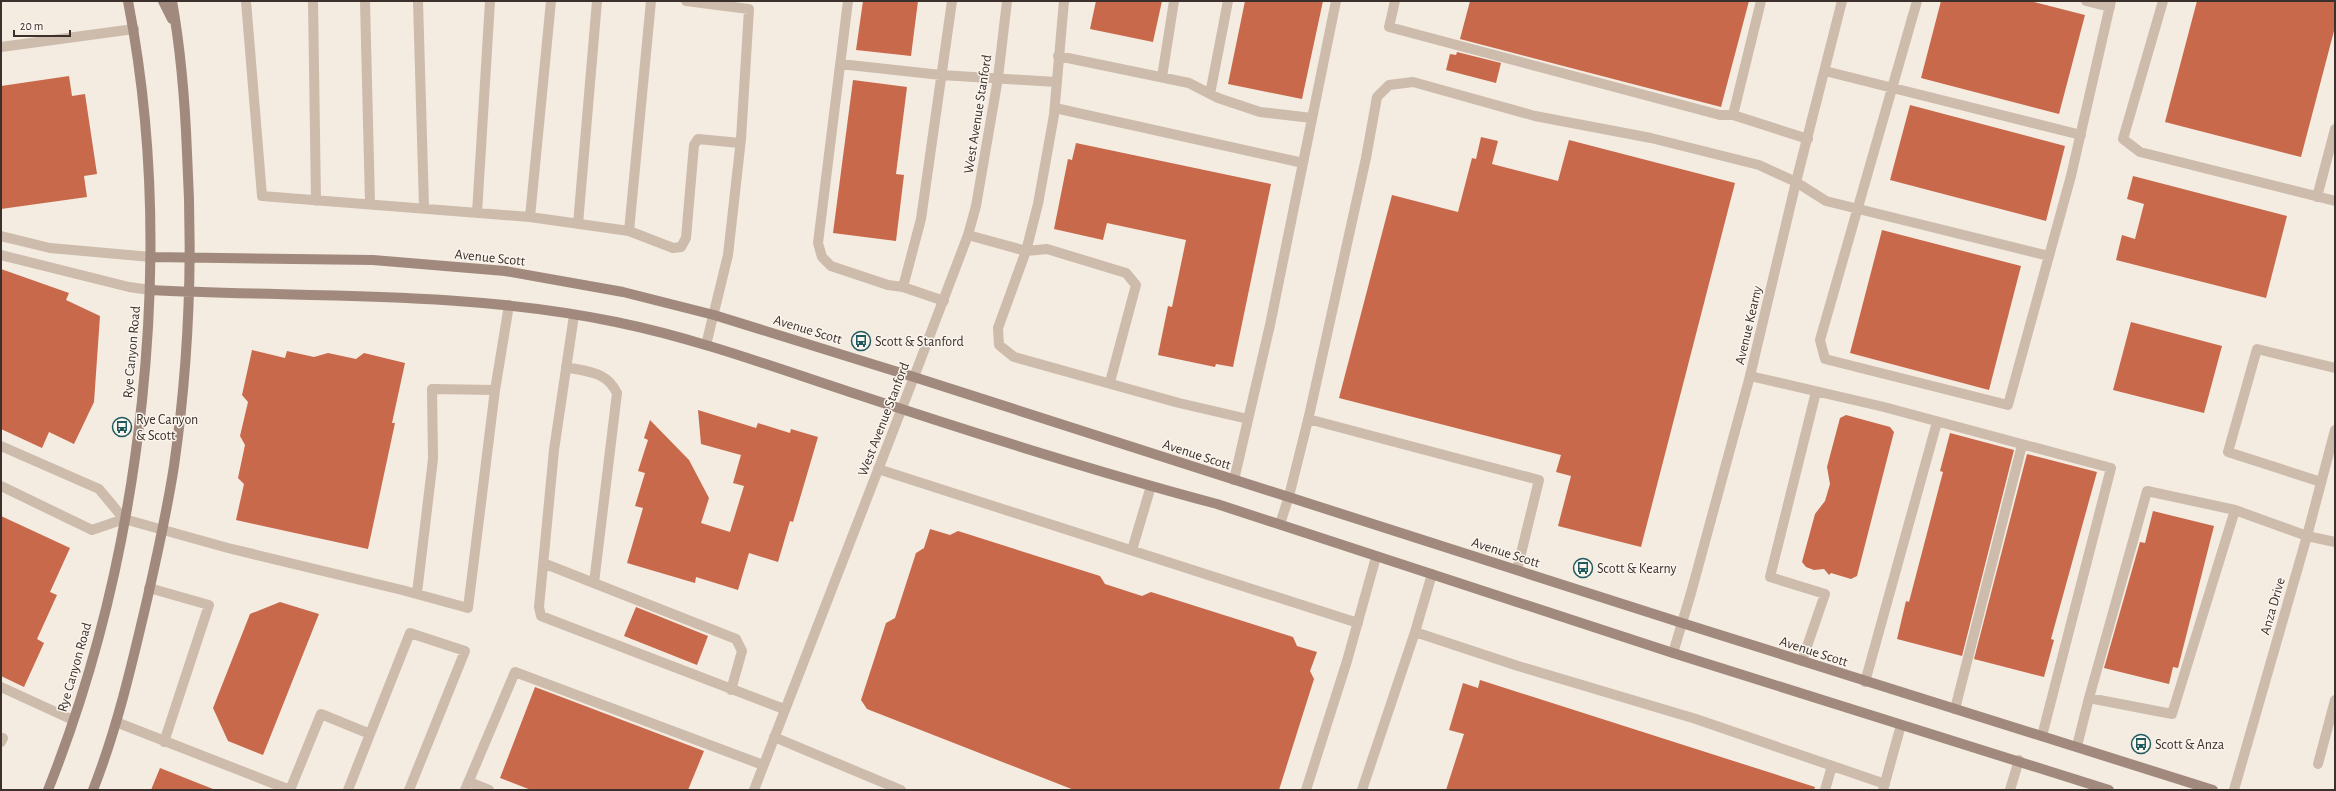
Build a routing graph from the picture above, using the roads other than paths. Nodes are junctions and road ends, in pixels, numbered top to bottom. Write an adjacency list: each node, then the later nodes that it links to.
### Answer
1 (128, 1): 29 (main road, Rye Canyon Road)
2 (163, 1): 28 (main road)
3 (172, 1): 28 (main road)
4 (246, 1): 50 (street)
5 (314, 1): 50 (street)
6 (365, 1): 52 (street)
7 (418, 1): 53 (street)
8 (490, 1): 55 (street)
9 (551, 1): 56 (street)
10 (597, 1): 57 (street)
11 (651, 1): 58 (street)
12 (686, 1): 26 (street)
13 (848, 1): 32 (street)
14 (952, 1): 34 (street)
15 (1008, 1): 36 (street, West Avenue Stanford)
16 (1064, 1): 31 (street)
17 (1174, 1): 35 (street)
18 (1228, 1): 39 (street)
19 (1336, 1): 42 (street)
20 (1395, 1): 41 (street)
21 (1761, 1): 41 (street)
22 (1842, 1): 33 (street, Avenue Kearny)
23 (1917, 1): 38 (street)
24 (2086, 1): 27 (street)
25 (2163, 1): 49 (street)
26 (731, 4): 46 (street)
27 (2111, 4): 44 (street)
28 (177, 28): 65 (main road)
29 (134, 29): 30 (street); 64 (main road, Rye Canyon Road)
30 (1, 47)
31 (1058, 56): 35 (street); 37 (street)
32 (840, 64): 34 (street); 66 (street)
33 (1825, 71): 38 (street); 45 (street, Avenue Kearny)
34 (941, 75): 36 (street); 66 (street)
35 (1162, 77): 39 (street)
36 (998, 78): 37 (street); 59 (street, West Avenue Stanford)
37 (1056, 82): 40 (street)
38 (1892, 86): 44 (street); 54 (street)
39 (1210, 94): 42 (street)
40 (1055, 108): 47 (street); 61 (street)
41 (1733, 115): 45 (street)
42 (1312, 118): 47 (street)
43 (2335, 129): 49 (street)
44 (2081, 135): 63 (street)
45 (1808, 139): 48 (street, Avenue Kearny)
46 (740, 143): 58 (street); 72 (street)
47 (1303, 163): 82 (street)
48 (1796, 182): 54 (street); 76 (street, Avenue Kearny); 83 (street)
49 (2317, 197): 51 (street)
50 (316, 201): 52 (street)
51 (2335, 201)
52 (370, 203): 53 (street)
53 (424, 208): 55 (street)
54 (1859, 210): 63 (street); 63 (street)
55 (477, 213): 56 (street)
56 (530, 217): 57 (street)
57 (578, 224): 58 (street)
58 (629, 231)
59 (968, 235): 61 (street); 69 (street, West Avenue Stanford)
60 (1, 236): 64 (street)
61 (1026, 251): 78 (street); 78 (street)
62 (1, 255): 67 (street)
63 (2049, 256)
64 (151, 257): 65 (main road, Avenue Scott); 67 (main road, Rye Canyon Road)
65 (191, 257): 68 (main road); 72 (main road, Avenue Scott)
66 (903, 287): 69 (street)
67 (150, 290): 68 (main road); 95 (main road, Rye Canyon Road)
68 (190, 292): 70 (main road); 97 (main road)
69 (944, 301): 77 (street, West Avenue Stanford)
70 (509, 304): 71 (main road); 79 (street)
71 (574, 315): 73 (main road); 74 (street)
72 (714, 315): 73 (street); 77 (main road, Avenue Scott)
73 (706, 345): 81 (main road)
74 (566, 367): 102 (street); 105 (street)
75 (2335, 368): 90 (street)
76 (1750, 376): 80 (street); 109 (street, Avenue Kearny)
77 (914, 377): 81 (street, West Avenue Stanford); 89 (main road, Avenue Scott)
78 (1110, 382): 82 (street)
79 (495, 390): 107 (street); 107 (street)
80 (1816, 392): 84 (street); 112 (street)
81 (902, 409): 88 (street, West Avenue Stanford); 92 (main road)
82 (1248, 419): 89 (street)
83 (1308, 419): 93 (street); 103 (street)
84 (1937, 422): 86 (street); 113 (street)
85 (2335, 430): 90 (street, Anza Drive)
86 (2022, 445): 118 (street); 124 (street)
87 (1, 446): 95 (street)
88 (878, 469): 100 (street); 119 (street, West Avenue Stanford)
89 (1234, 480): 93 (main road, Avenue Scott)
90 (2322, 482): 98 (street, Anza Drive)
91 (1, 486): 95 (street)
92 (1151, 486): 96 (main road); 100 (street)
93 (1289, 496): 96 (street); 103 (main road, Avenue Scott)
94 (2234, 510): 98 (street); 116 (street); 116 (street)
95 (124, 519): 97 (street); 120 (main road, Rye Canyon Road)
96 (1280, 524): 101 (main road)
97 (162, 530): 106 (main road); 107 (street)
98 (2308, 536): 99 (street); 148 (street, Anza Drive)
99 (2335, 542)
100 (1132, 550): 108 (street)
101 (1376, 557): 104 (main road); 108 (street)
102 (543, 563): 105 (street); 115 (street)
103 (1517, 570): 109 (main road, Avenue Scott)
104 (1432, 574): 110 (street); 111 (main road)
105 (594, 583): 115 (street)
106 (149, 588): 121 (main road); 126 (street)
107 (417, 593)
108 (1358, 623): 142 (street)
109 (1682, 624): 111 (street, Avenue Kearny); 112 (main road, Avenue Scott)
110 (1415, 632): 131 (street); 143 (street)
111 (1673, 653): 122 (main road)
112 (1802, 661): 113 (main road, Avenue Scott)
113 (1865, 682): 118 (main road, Avenue Scott)
114 (1, 687): 120 (street)
115 (732, 690): 119 (street)
116 (2089, 698): 127 (street)
117 (2335, 700): 129 (street)
118 (1955, 709): 124 (main road, Avenue Scott)
119 (784, 710): 125 (street, West Avenue Stanford)
120 (73, 720): 134 (main road, Rye Canyon Road)
121 (116, 722): 126 (street); 135 (main road)
122 (1902, 725): 128 (main road); 133 (street)
123 (370, 734): 136 (street); 137 (street); 138 (street)
124 (2042, 736): 127 (main road, Avenue Scott)
125 (774, 737): 130 (street, West Avenue Stanford); 141 (street)
126 (164, 742): 136 (street)
127 (2077, 746): 147 (main road, Avenue Scott)
128 (2019, 760): 145 (street); 146 (main road)
129 (2318, 764)
130 (763, 765): 132 (street); 140 (street, West Avenue Stanford)
131 (1832, 766): 133 (street); 144 (street)
132 (467, 786): 139 (street)
133 (1884, 787)
134 (48, 790)
135 (93, 790)
136 (290, 790)
137 (348, 790)
138 (409, 790)
139 (489, 790)
140 (754, 790)
141 (900, 790)
142 (1306, 790)
143 (1362, 790)
144 (1825, 790)
145 (2010, 790)
146 (2109, 790)
147 (2213, 790)
148 (2234, 790)

